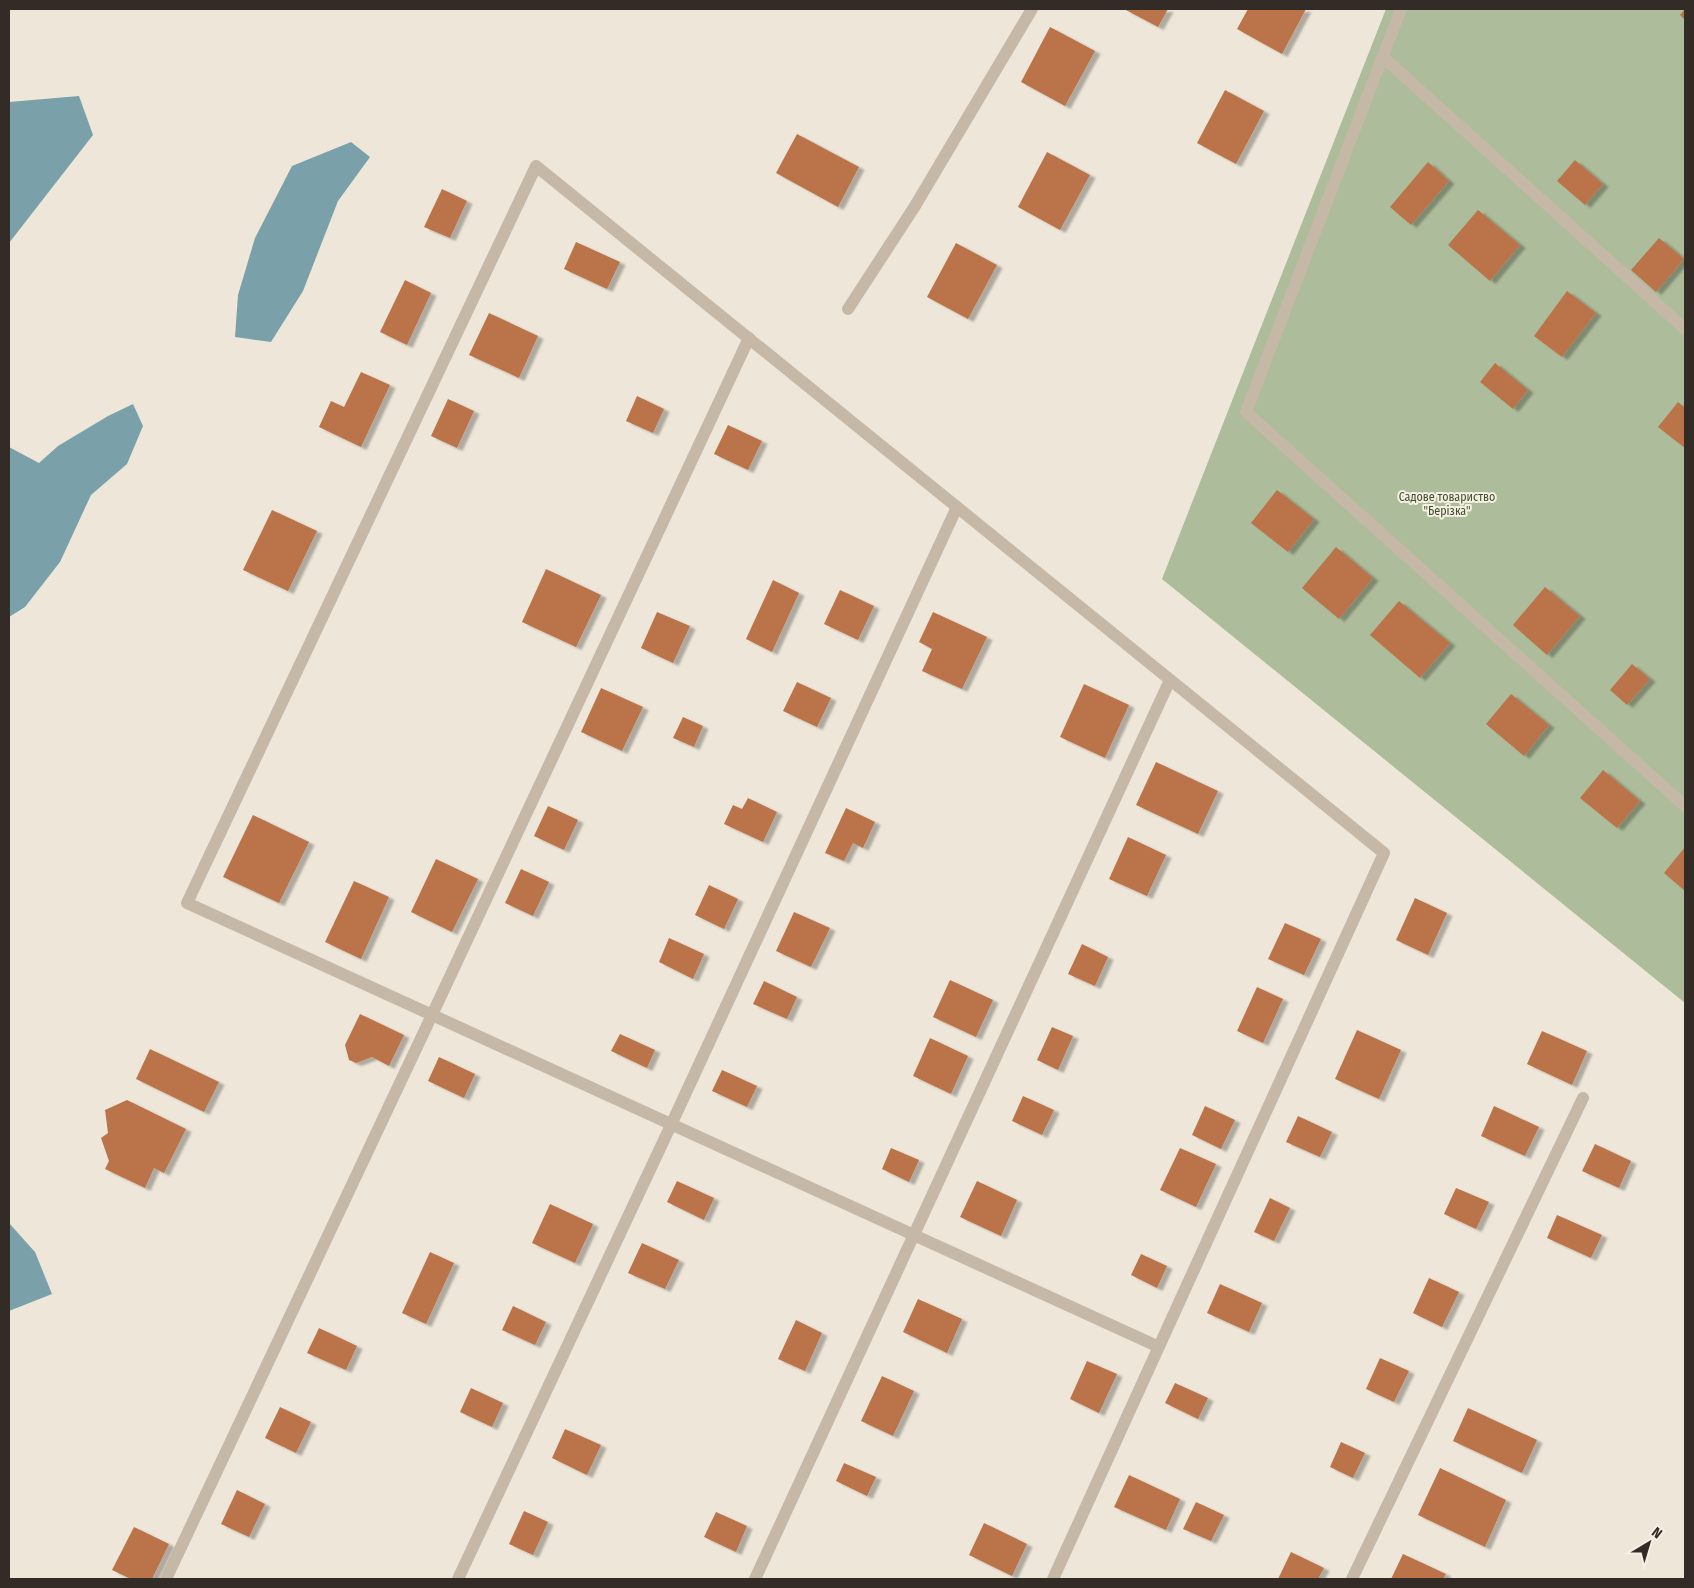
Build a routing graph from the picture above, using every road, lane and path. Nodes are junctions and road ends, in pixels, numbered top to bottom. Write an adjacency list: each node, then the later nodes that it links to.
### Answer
1 (1032, 9): 4 (street)
2 (1401, 9): 3 (street)
3 (1383, 57): 5 (street); 9 (street)
4 (848, 309)
5 (1685, 329)
6 (748, 338): 7 (street); 10 (street); 10 (street)
7 (957, 507): 8 (street); 12 (street)
8 (1170, 680): 13 (street); 14 (street)
9 (1685, 806)
10 (432, 1015): 12 (street); 15 (street)
11 (1583, 1098): 19 (street)
12 (671, 1124): 13 (street); 16 (street)
13 (914, 1236): 14 (street); 17 (street)
14 (1159, 1347): 18 (street)
15 (166, 1579)
16 (458, 1579)
17 (755, 1579)
18 (1053, 1579)
19 (1352, 1579)

